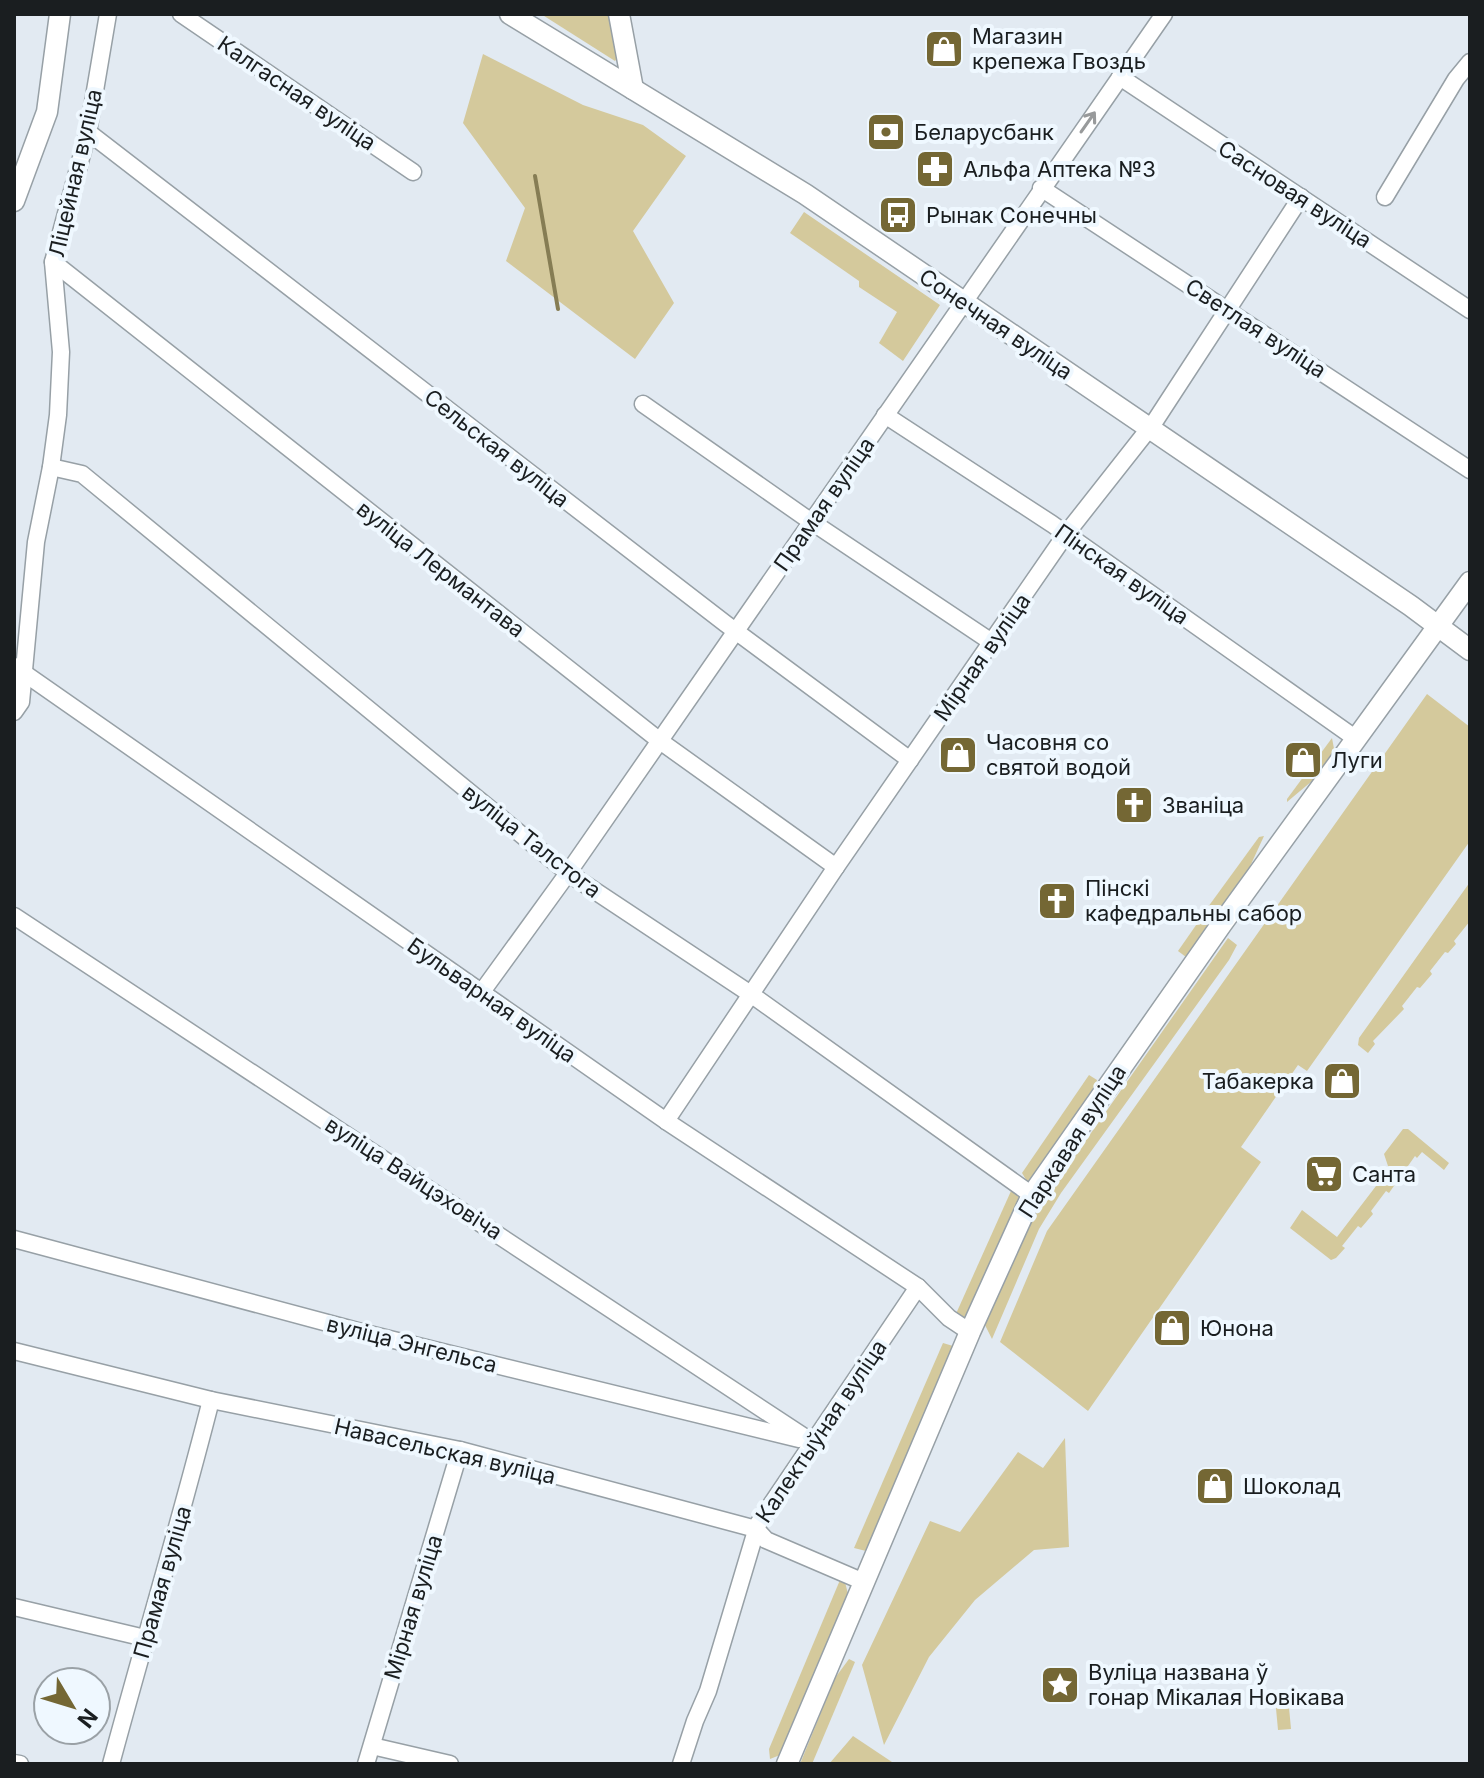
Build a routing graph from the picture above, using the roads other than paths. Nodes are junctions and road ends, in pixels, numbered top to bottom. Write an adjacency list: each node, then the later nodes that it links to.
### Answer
1 (60, 14): 15 (street)
2 (108, 14): 10 (street, Ліцейная вуліца)
3 (181, 14): 11 (street, Калгасная вуліца)
4 (510, 14): 9 (street, Сонечная вуліца)
5 (619, 14): 9 (street)
6 (1164, 14): 8 (street, Прамая вуліца)
7 (1470, 62): 14 (street)
8 (1120, 77): 12 (street, Прамая вуліца, one-way to 8); 13 (street, Сасновая вуліца)
9 (633, 89): 17 (street, Сонечная вуліца)
10 (88, 132): 16 (street, Ліцейная вуліца); 29 (street, Сельская вуліца)
11 (413, 172)
12 (1041, 188): 17 (street, Прамая вуліца); 18 (street, Светлая вуліца)
13 (1301, 197): 18 (street, Мірная вуліца); 19 (street, Сасновая вуліца)
14 (1385, 197)
15 (14, 201)
16 (53, 262): 23 (street, Ліцейная вуліца); 35 (street, вуліца Лермантава)
17 (964, 301): 21 (street, Прамая вуліца); 22 (street, Сонечная вуліца)
18 (1229, 309): 22 (street, Мірная вуліца); 24 (street, Светлая вуліца)
19 (1470, 310)
20 (643, 404): 25 (street)
21 (885, 415): 25 (street, Прамая вуліца); 26 (street, Пінская вуліца)
22 (1148, 427): 26 (street, Мірная вуліца); 28 (street, Сонечная вуліца)
23 (51, 467): 32 (street, Ліцейная вуліца); 38 (street, вуліца Талстога)
24 (1470, 470)
25 (812, 522): 29 (street, Прамая вуліца); 30 (street)
26 (1066, 534): 30 (street, Мірная вуліца); 34 (street, Пінская вуліца)
27 (1470, 582): 28 (street, Паркавая вуліца)
28 (1436, 627): 31 (street, Сонечная вуліца); 34 (street, Паркавая вуліца)
29 (735, 632): 35 (street, Прамая вуліца); 36 (street, Сельская вуліца)
30 (993, 643): 36 (street, Мірная вуліца)
31 (1470, 650)
32 (18, 669): 33 (street, Ліцейная вуліца); 40 (street, Бульварная вуліца)
33 (14, 712)
34 (1355, 738): 43 (street, Паркавая вуліца)
35 (660, 741): 37 (street, вуліца Лермантава); 38 (street, Прамая вуліца)
36 (910, 760): 37 (street, Мірная вуліца)
37 (836, 867): 41 (street, Мірная вуліца)
38 (568, 873): 40 (street, Прамая вуліца); 41 (street, вуліца Талстога)
39 (14, 916): 49 (street, вуліца Вайцэховіча)
40 (481, 993): 42 (street, Бульварная вуліца)
41 (752, 995): 42 (street, Мірная вуліца); 43 (street, вуліца Талстога)
42 (666, 1121): 45 (street, Бульварная вуліца)
43 (1032, 1195): 46 (street, Паркавая вуліца)
44 (14, 1239): 49 (street, вуліца Энгельса)
45 (918, 1287): 46 (street, Бульварная вуліца); 49 (street, Калектыўная вуліца)
46 (970, 1332): 52 (street, Паркавая вуліца)
47 (14, 1351): 48 (street, Навасельская вуліца)
48 (211, 1400): 50 (street, Навасельская вуліца); 54 (street, Прамая вуліца)
49 (812, 1442): 51 (street, Калектыўная вуліца)
50 (460, 1450): 51 (street, Навасельская вуліца); 55 (street, Мірная вуліца)
51 (756, 1529): 52 (street, Навасельская вуліца); 59 (street, Калектыўная вуліца)
52 (864, 1582): 60 (street, Паркавая вуліца)
53 (14, 1607): 54 (street)
54 (145, 1638): 56 (street, Прамая вуліца)
55 (372, 1746): 57 (street, Мірная вуліца); 58 (street)
56 (111, 1764)
57 (366, 1764)
58 (450, 1764)
59 (681, 1764)
60 (787, 1764)

